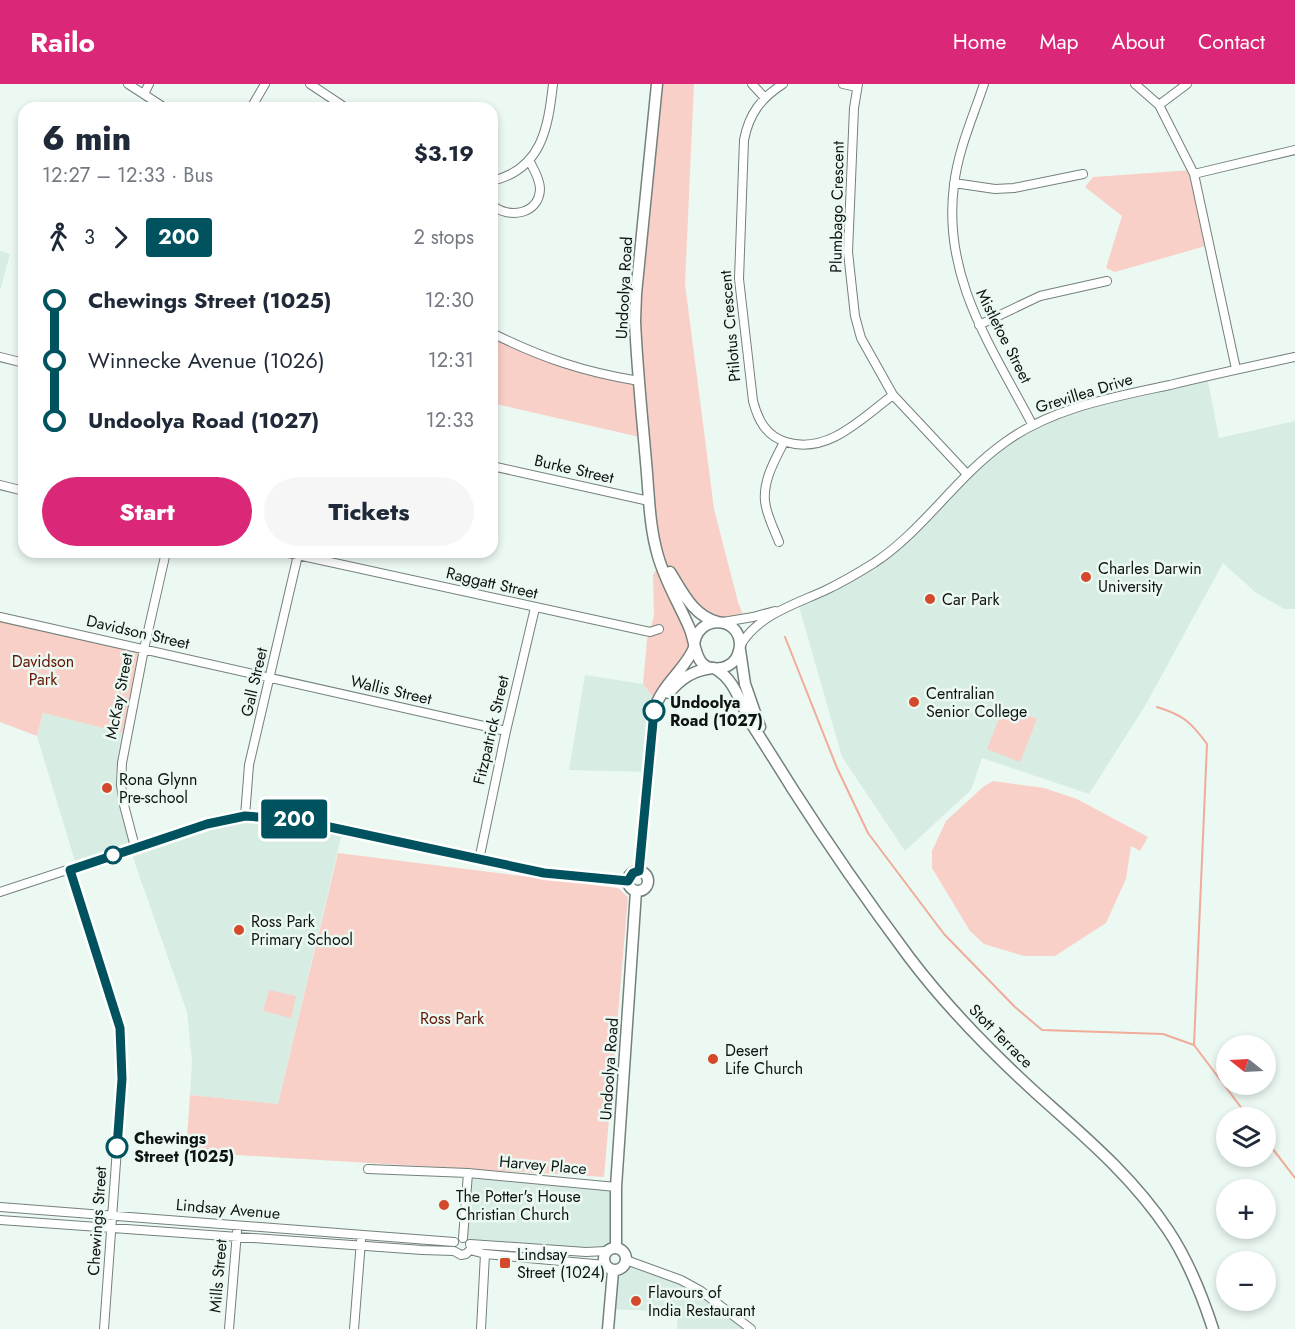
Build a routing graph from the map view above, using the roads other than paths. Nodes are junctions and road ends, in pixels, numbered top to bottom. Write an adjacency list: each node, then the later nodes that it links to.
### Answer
1 (128, 84): 14 (street)
2 (149, 84): 14 (street)
3 (266, 84): 17 (street)
4 (310, 84): 18 (street)
5 (553, 84): 21 (street)
6 (657, 84): 34 (main road, Undoolya Road)
7 (752, 84): 15 (street)
8 (783, 84): 15 (street, Ptilotus Crescent)
9 (843, 84): 13 (street)
10 (984, 84): 25 (street, Mistletoe Street)
11 (1135, 84): 19 (street)
12 (1187, 84): 19 (street)
13 (857, 86): 35 (street, Plumbago Crescent)
14 (144, 94): 16 (street)
15 (765, 98): 37 (street, Ptilotus Crescent)
16 (156, 102)
17 (255, 102)
18 (337, 102)
19 (1159, 105): 23 (street)
20 (1295, 150): 23 (street)
21 (530, 162): 24 (street); 26 (street)
22 (1083, 174): 25 (street)
23 (1194, 174): 33 (street)
24 (498, 179)
25 (954, 183): 28 (street, Mistletoe Street)
26 (498, 210)
27 (1107, 281): 28 (street)
28 (980, 325): 36 (street, Mistletoe Street)
29 (498, 336): 34 (street)
30 (0, 357): 32 (street)
31 (1295, 357): 33 (street, Grevillea Drive)
32 (18, 362)
33 (1236, 369): 36 (street, Grevillea Drive)
34 (639, 381): 42 (main road, Undoolya Road)
35 (893, 395): 37 (street); 39 (street, Plumbago Crescent)
36 (1032, 424): 39 (street, Grevillea Drive)
37 (784, 442): 44 (street)
38 (498, 467): 42 (street, Burke Street)
39 (966, 473): 48 (street, Grevillea Drive)
40 (0, 485): 41 (street)
41 (18, 490)
42 (650, 501): 43 (main road, Undoolya Road)
43 (654, 530): 51 (main road, Undoolya Road); 53 (main road, Undoolya Road)
44 (779, 542)
45 (165, 558): 55 (street, McKay Street)
46 (296, 558): 57 (street, Gall Street)
47 (310, 558): 49 (street, Raggatt Street)
48 (798, 603): 51 (street, Grevillea Drive); 54 (street, Grevillea Drive)
49 (535, 608): 52 (street, Raggatt Street); 58 (street, Fitzpatrick Street)
50 (0, 617): 55 (street, Davidson Street)
51 (719, 622): 53 (main road); 54 (main road, Undoolya Road)
52 (659, 629)
53 (694, 647): 56 (main road, Undoolya Road); 59 (main road)
54 (740, 647): 56 (main road); 60 (main road, Stott Terrace)
55 (144, 649): 57 (street, Davidson Street); 62 (street, McKay Street)
56 (713, 668): 59 (main road); 60 (main road, Stott Terrace)
57 (270, 678): 58 (street, Wallis Street); 61 (street, Gall Street)
58 (506, 731): 63 (street, Fitzpatrick Street)
59 (652, 732): 65 (main road)
60 (772, 755): 92 (main road, Stott Terrace)
61 (245, 816): 62 (street); 63 (street)
62 (135, 847): 64 (street)
63 (479, 860): 66 (street)
64 (70, 870): 68 (street); 73 (street, Chewings Street)
65 (639, 871): 66 (main road); 67 (main road)
66 (628, 881): 67 (main road)
67 (636, 891): 71 (main road, Undoolya Road)
68 (0, 892)
69 (369, 1169): 70 (street, Harvey Place)
70 (468, 1173): 71 (street, Harvey Place); 79 (street)
71 (616, 1187): 82 (main road, Undoolya Road)
72 (0, 1207): 73 (street, Lindsay Avenue)
73 (113, 1215): 75 (street, Lindsay Avenue); 76 (street, Chewings Street)
74 (0, 1220): 76 (street, Lindsay Avenue)
75 (238, 1225): 77 (street, Lindsay Avenue); 78 (street, Mills Street)
76 (112, 1227): 78 (street, Lindsay Avenue); 86 (street, Chewings Street)
77 (362, 1235): 79 (street, Lindsay Avenue); 80 (street)
78 (236, 1237): 80 (street, Lindsay Avenue); 87 (street, Mills Street)
79 (457, 1244): 80 (street, Lindsay Avenue); 81 (street); 81 (street)
80 (361, 1246): 88 (street)
81 (470, 1247): 82 (street); 83 (street)
82 (611, 1250): 84 (main road); 85 (main road)
83 (485, 1254): 85 (street); 89 (street)
84 (626, 1260): 85 (main road); 91 (street)
85 (609, 1268): 90 (main road)
86 (104, 1329)
87 (229, 1329)
88 (354, 1329)
89 (481, 1329)
90 (608, 1329)
91 (751, 1329)
92 (1213, 1329)

